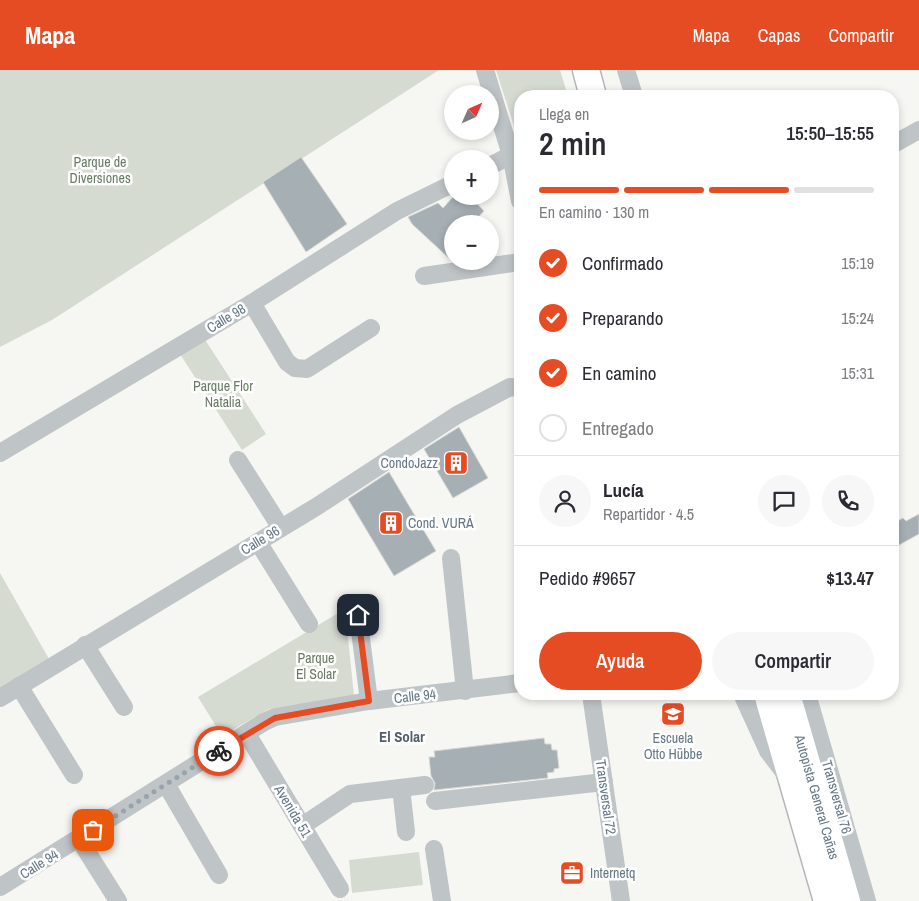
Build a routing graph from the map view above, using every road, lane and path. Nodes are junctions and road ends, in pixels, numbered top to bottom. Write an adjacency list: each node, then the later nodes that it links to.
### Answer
1 (485, 70): 10 (street)
2 (586, 70): 5 (highway)
3 (605, 70): 6 (highway)
4 (626, 70): 7 (street)
5 (591, 90)
6 (610, 90)
7 (632, 90)
8 (919, 130): 9 (street)
9 (899, 141)
10 (511, 155): 11 (street); 12 (street)
11 (499, 161)
12 (514, 170)
13 (444, 188): 16 (street, Calle 98)
14 (514, 263): 15 (street)
15 (424, 276)
16 (252, 303): 17 (street); 19 (street, Calle 98)
17 (371, 328)
18 (514, 387): 21 (street, Calle 96)
19 (0, 453)
20 (238, 460): 21 (street)
21 (281, 528): 22 (street, Calle 96)
22 (258, 542): 25 (street); 26 (street, Calle 96)
23 (451, 558): 29 (street)
24 (358, 615): 36 (street)
25 (309, 624)
26 (85, 645): 28 (street, Calle 96); 37 (street)
27 (514, 684): 29 (street, Calle 94)
28 (18, 686): 30 (street, Calle 96); 39 (street)
29 (465, 691): 36 (street, Calle 94)
30 (0, 698)
31 (592, 700): 40 (street, Transversal 72)
32 (745, 700): 43 (street)
33 (769, 700): 43 (highway, Autopista General Cañas)
34 (789, 700): 57 (highway, Autopista General Cañas)
35 (809, 700): 58 (street, Transversal 76)
36 (369, 701): 38 (street, Calle 94)
37 (124, 707)
38 (247, 734): 41 (street, Calle 94); 46 (street, Avenida 51)
39 (74, 775)
40 (604, 782): 45 (street); 55 (street, Transversal 72)
41 (166, 784): 48 (street, Calle 94); 50 (street)
42 (425, 785): 44 (street)
43 (794, 786): 56 (highway, Autopista General Cañas)
44 (400, 788): 46 (street); 47 (street)
45 (435, 801)
46 (302, 826): 52 (street, Avenida 51)
47 (406, 832)
48 (79, 839): 51 (street, Calle 94); 53 (street)
49 (434, 849): 54 (street)
50 (219, 875)
51 (0, 887)
52 (340, 889)
53 (118, 901)
54 (442, 901)
55 (621, 901)
56 (827, 901)
57 (847, 901)
58 (867, 901)

